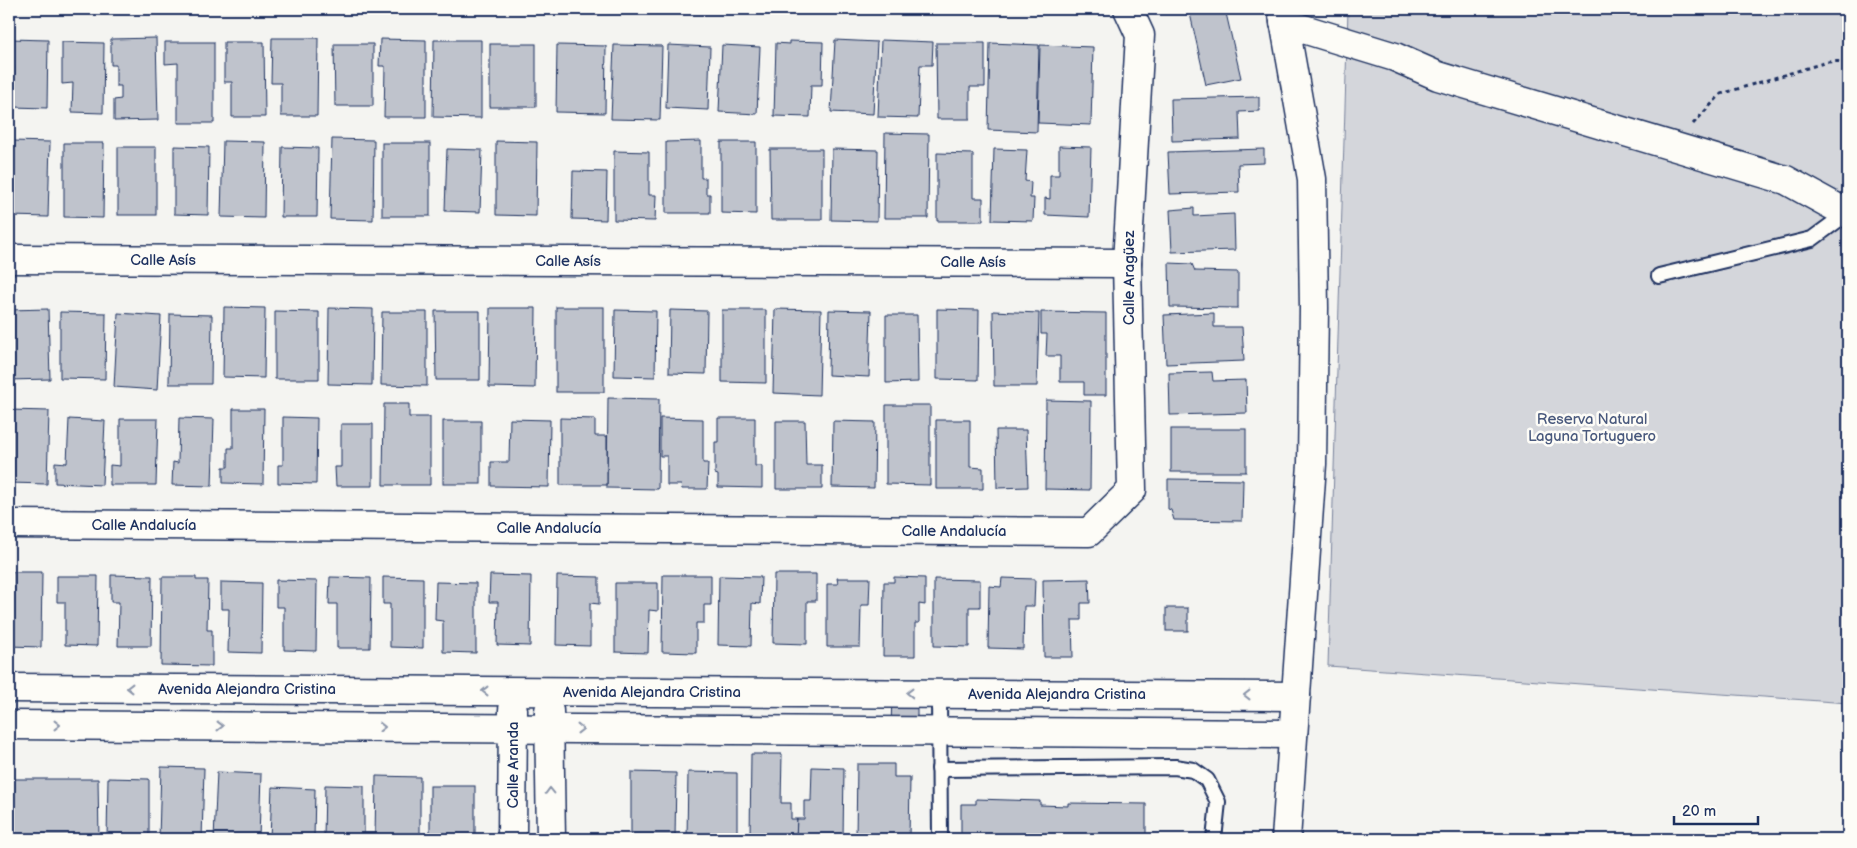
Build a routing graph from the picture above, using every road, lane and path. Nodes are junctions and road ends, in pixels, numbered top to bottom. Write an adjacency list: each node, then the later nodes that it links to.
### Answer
1 (1128, 9): 7 (street, Calle Aragüez)
2 (1283, 16): 4 (street); 15 (street)
3 (1848, 60): 4 (path)
4 (1680, 148): 5 (street)
5 (1847, 214): 8 (lane)
6 (9, 259): 7 (street, Calle Asís)
7 (1127, 263): 10 (street, Calle Aragüez)
8 (1659, 276)
9 (9, 524): 10 (street, Calle Andalucía)
10 (1089, 532)
11 (9, 688): 12 (street, Avenida Alejandra Cristina, one-way to 11)
12 (513, 691): 13 (street, Avenida Alejandra Cristina); 17 (street, Calle Aranda)
13 (549, 691): 14 (street, Avenida Alejandra Cristina, one-way to 13); 18 (street)
14 (939, 693): 15 (street, Avenida Alejandra Cristina, one-way to 14); 19 (lane)
15 (1296, 696): 20 (street)
16 (9, 725): 17 (street, one-way to 17)
17 (513, 728): 18 (street); 22 (street, Calle Aranda)
18 (549, 729): 19 (street, one-way to 19); 23 (street, one-way to 18)
19 (939, 731): 20 (street); 21 (lane)
20 (1294, 734): 26 (street)
21 (940, 769): 24 (lane); 25 (lane)
22 (512, 839)
23 (551, 839)
24 (940, 839)
25 (1214, 839)
26 (1286, 839)

